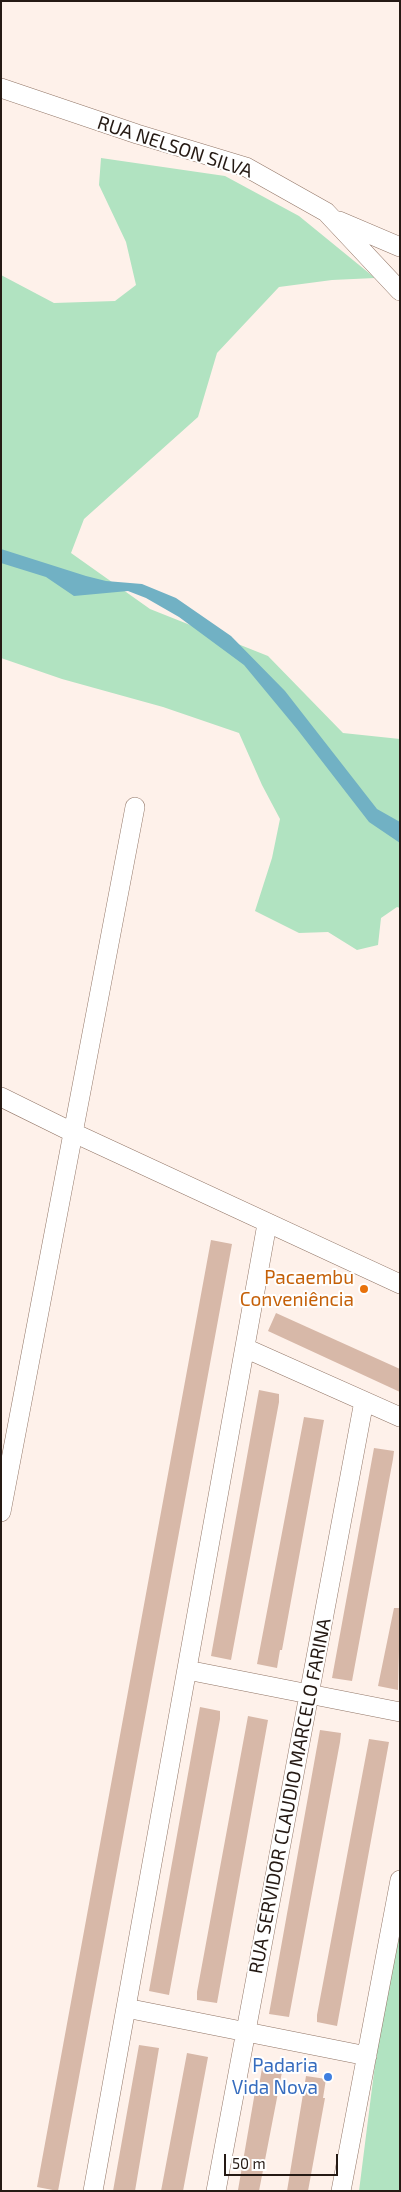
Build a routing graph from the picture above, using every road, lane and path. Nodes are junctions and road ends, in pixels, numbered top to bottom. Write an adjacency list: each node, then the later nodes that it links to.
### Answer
1 (1, 88): 2 (street, RUA NELSON SILVA)
2 (332, 218): 3 (street); 4 (street, RUA NELSON SILVA)
3 (400, 247)
4 (400, 291)
5 (135, 807): 7 (street)
6 (1, 1097): 7 (street)
7 (74, 1133): 8 (street); 13 (street)
8 (267, 1224): 9 (street); 10 (street)
9 (400, 1284)
10 (245, 1348): 11 (street); 14 (street)
11 (364, 1400): 12 (street); 15 (street, RUA SERVIDOR CLAUDIO MARCELO FARINA)
12 (400, 1416)
13 (1, 1512)
14 (187, 1670): 15 (street); 18 (street)
15 (309, 1694): 16 (street); 19 (street, RUA SERVIDOR CLAUDIO MARCELO FARINA)
16 (400, 1712)
17 (399, 1886): 20 (street)
18 (126, 2008): 19 (street); 21 (street)
19 (246, 2031): 20 (street); 22 (street, RUA SERVIDOR CLAUDIO MARCELO FARINA)
20 (367, 2056): 23 (street)
21 (93, 2191)
22 (216, 2191)
23 (341, 2191)

